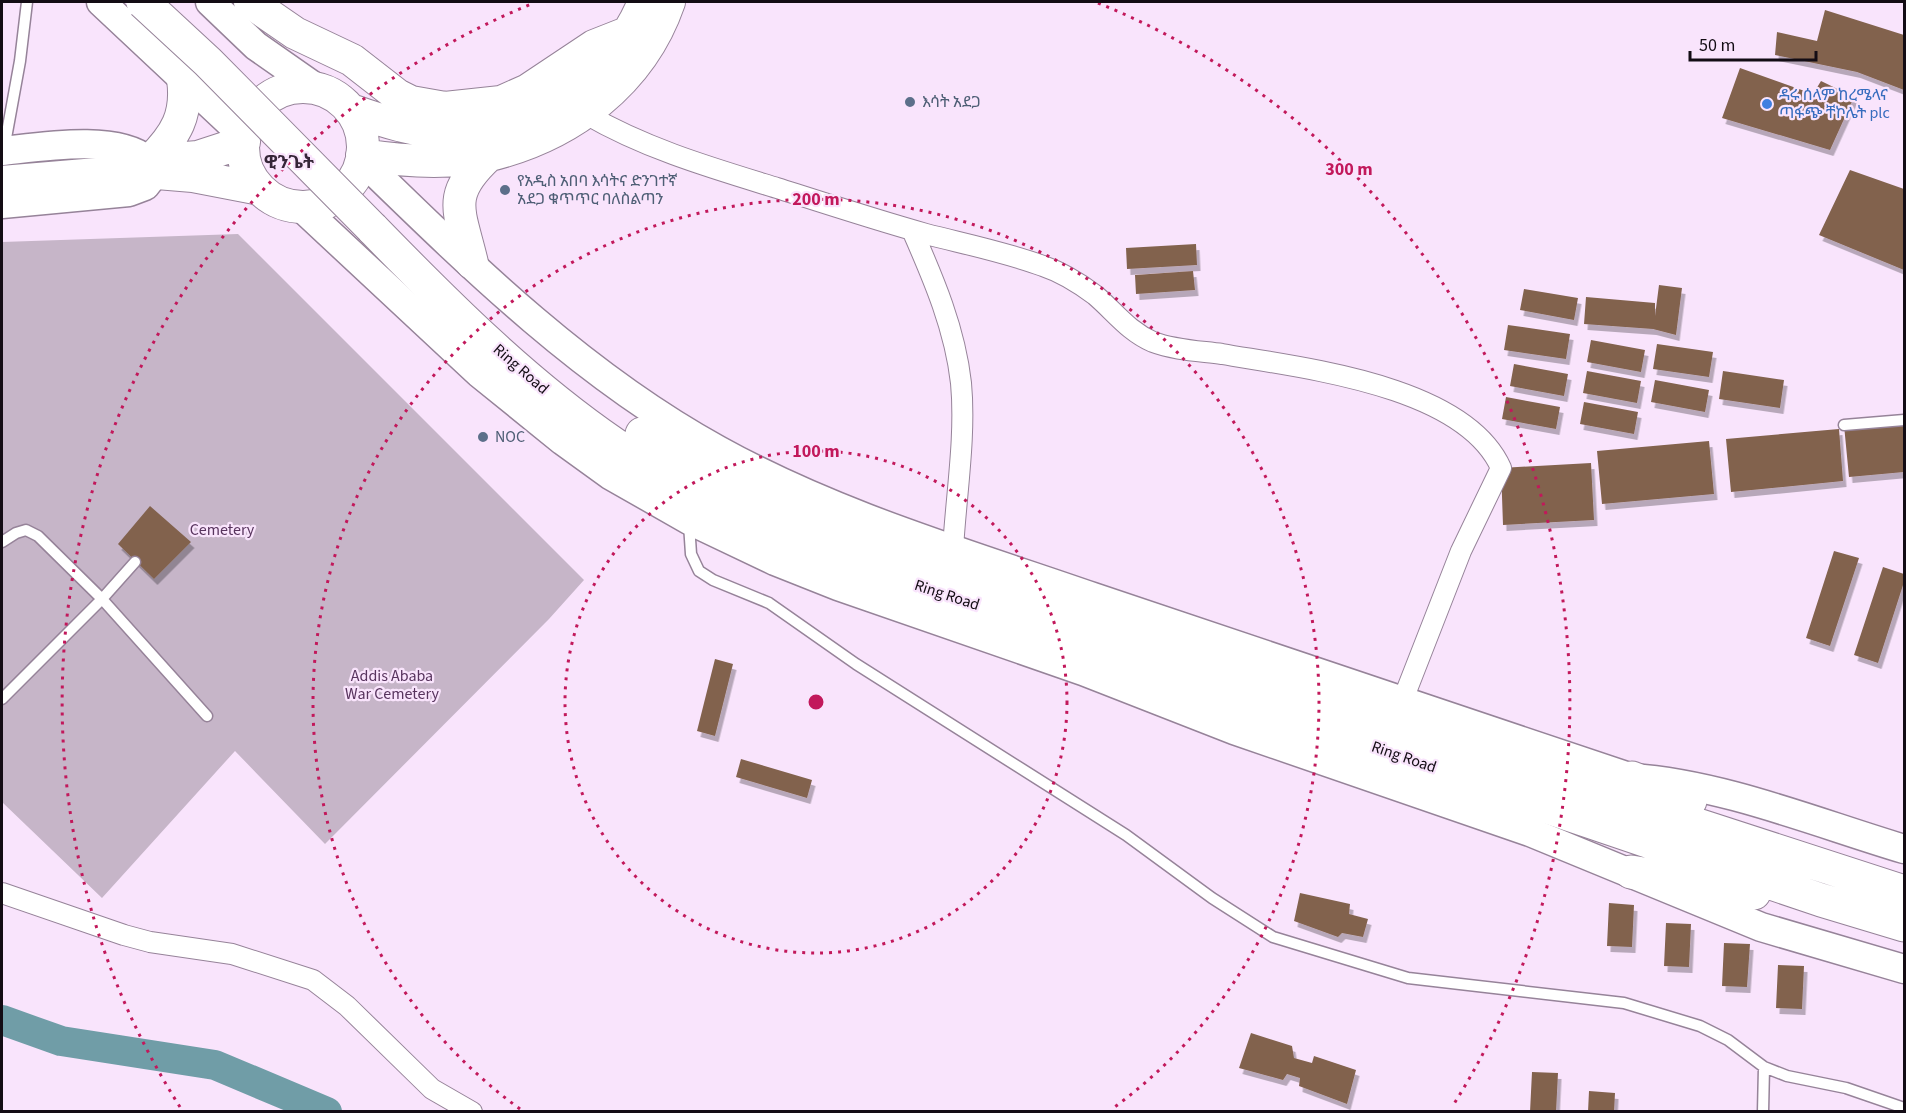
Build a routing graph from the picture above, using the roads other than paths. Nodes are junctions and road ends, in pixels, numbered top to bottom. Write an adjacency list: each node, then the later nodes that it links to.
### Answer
1 (27, 2): 16 (lane)
2 (101, 2): 10 (main road)
3 (143, 2): 35 (highway, Ring Road, bridge)
4 (173, 2): 35 (highway, Ring Road)
5 (210, 2): 11 (main road)
6 (250, 2): 9 (main road)
7 (644, 2): 9 (main road)
8 (669, 2): 13 (main road)
9 (627, 33): 12 (main road)
10 (183, 79): 14 (main road); 18 (main road)
11 (316, 88): 12 (main road); 14 (main road)
12 (351, 110): 17 (main road)
13 (586, 114): 15 (main road); 23 (street)
14 (244, 139): 18 (main road); 20 (main road)
15 (488, 156): 17 (main road); 24 (main road)
16 (2, 158): 18 (main road)
17 (362, 158): 22 (main road); 24 (main road)
18 (151, 164): 19 (main road); 20 (main road); 21 (main road)
19 (2, 182)
20 (260, 189): 22 (main road)
21 (2, 204)
22 (301, 207): 27 (main road, Ring Road)
23 (912, 230): 29 (street); 33 (street)
24 (472, 263): 29 (main road)
25 (1905, 420): 26 (lane)
26 (1844, 424)
27 (689, 520): 38 (main road, Ring Road); 44 (lane)
28 (2, 542): 31 (lane)
29 (953, 549): 33 (main road)
30 (135, 562): 31 (lane)
31 (102, 599): 32 (lane); 34 (lane)
32 (2, 699)
33 (1402, 702): 36 (main road)
34 (207, 716)
35 (1503, 776): 39 (highway, Ring Road)
36 (1632, 778): 37 (main road); 39 (highway)
37 (1905, 849)
38 (1631, 872): 39 (highway); 43 (main road, Ring Road)
39 (1830, 886): 40 (highway, Ring Road); 42 (highway, Ring Road)
40 (1905, 892)
41 (2, 893): 46 (street)
42 (1905, 925)
43 (1905, 969)
44 (1764, 1067): 45 (lane); 47 (lane)
45 (1905, 1108)
46 (472, 1112)
47 (1763, 1112)

